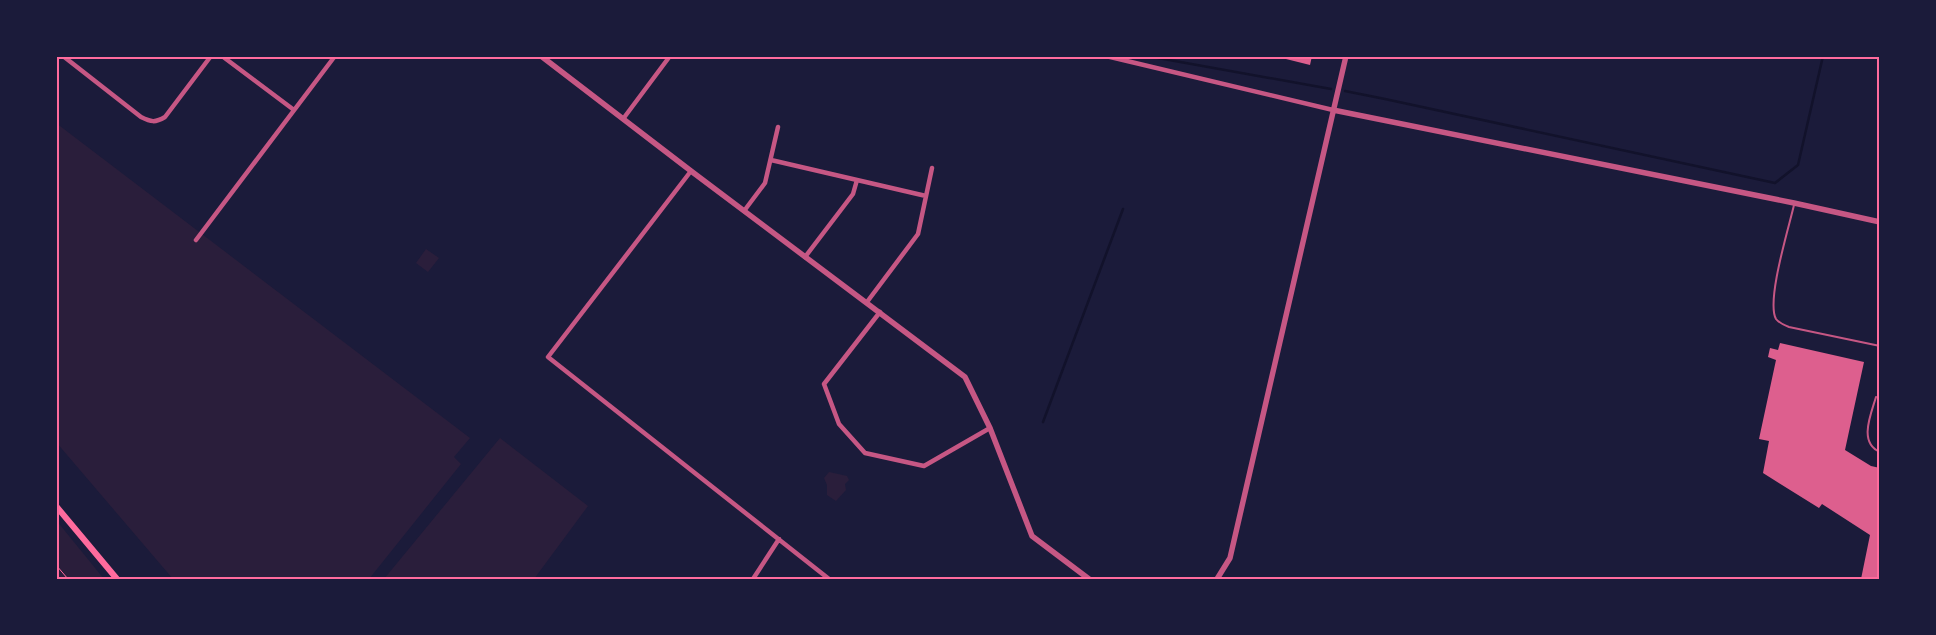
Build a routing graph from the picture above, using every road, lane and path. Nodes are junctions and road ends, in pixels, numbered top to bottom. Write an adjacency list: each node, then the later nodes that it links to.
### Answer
1 (63, 56): 2 (street)
2 (211, 56)
3 (222, 56): 9 (street)
4 (335, 56): 9 (street)
5 (542, 56): 11 (street)
6 (670, 56): 11 (street)
7 (1106, 56): 10 (street)
8 (1346, 56): 10 (street)
9 (294, 110): 21 (street)
10 (1334, 110): 18 (street); 37 (street)
11 (623, 119): 15 (street)
12 (778, 127): 13 (street)
13 (771, 160): 16 (street); 19 (street)
14 (932, 168): 17 (street)
15 (691, 171): 19 (street); 30 (street)
16 (857, 180): 17 (street); 22 (street)
17 (926, 196): 23 (street)
18 (1794, 203): 20 (street); 25 (lane)
19 (744, 211): 22 (street)
20 (1880, 222)
21 (196, 240)
22 (805, 257): 23 (street)
23 (867, 302): 24 (street)
24 (880, 312): 27 (street); 27 (street)
25 (1880, 346)
26 (1876, 397): 28 (lane)
27 (990, 428): 36 (street)
28 (1880, 452)
29 (56, 506): 33 (main road)
30 (779, 539): 34 (street); 35 (street)
31 (56, 565): 32 (path)
32 (68, 579)
33 (117, 579)
34 (753, 579)
35 (829, 579)
36 (1089, 579)
37 (1217, 579)

